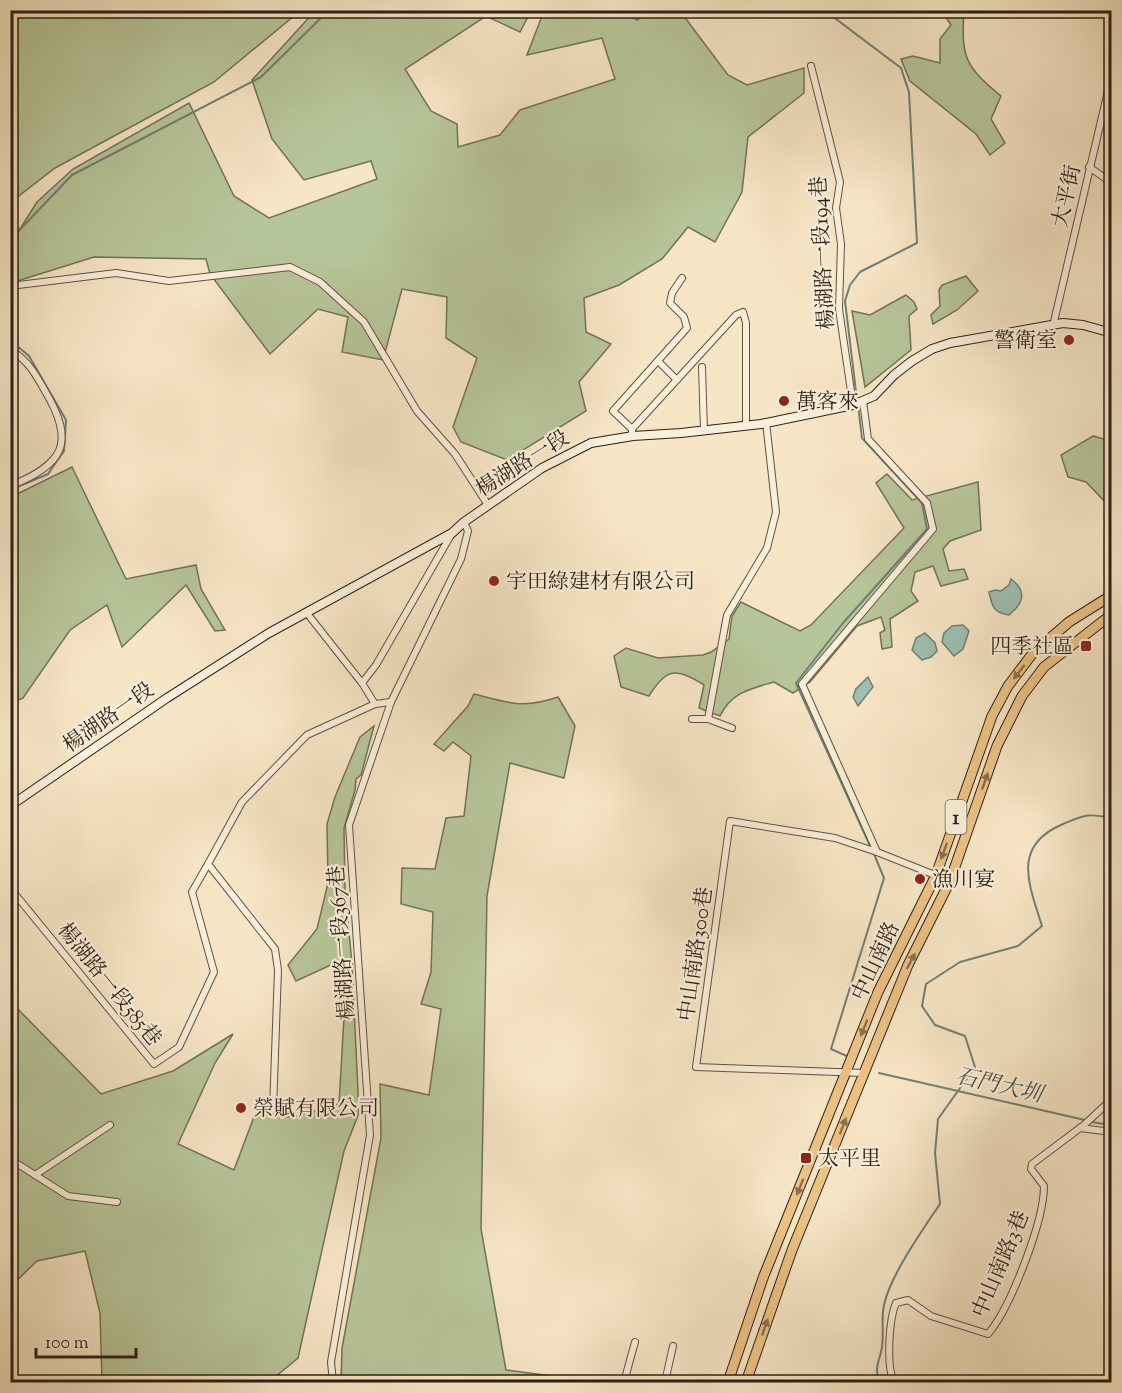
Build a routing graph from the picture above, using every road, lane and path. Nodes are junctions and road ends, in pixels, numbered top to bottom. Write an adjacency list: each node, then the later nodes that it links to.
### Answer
1 (811, 66): 13 (street, 楊湖路一段194巷)
2 (1112, 74): 3 (street, 大平街)
3 (1089, 167): 4 (street); 7 (street, 大平街)
4 (1112, 183)
5 (682, 278): 10 (street)
6 (10, 286): 19 (street)
7 (1053, 326): 8 (street, 楊湖路一段); 13 (street, 楊湖路一段)
8 (1112, 333)
9 (10, 349): 18 (street)
10 (659, 362): 12 (street); 17 (street)
11 (702, 368): 16 (street)
12 (677, 380): 15 (street); 17 (street)
13 (858, 403): 14 (street, 楊湖路一段); 32 (street, 楊湖路一段194巷)
14 (766, 422): 15 (street, 楊湖路一段); 29 (street)
15 (746, 426): 16 (street, 楊湖路一段)
16 (704, 431): 17 (street, 楊湖路一段)
17 (632, 432): 19 (street, 楊湖路一段)
18 (10, 486)
19 (488, 505): 20 (street, 楊湖路一段)
20 (464, 522): 21 (street, 楊湖路一段); 26 (street, 楊湖路一段367巷)
21 (452, 533): 23 (street, 楊湖路一段); 25 (street)
22 (1112, 595): 34 (main road, 中山南路 / 1, one-way to 34)
23 (306, 612): 25 (street); 31 (street, 楊湖路一段)
24 (1112, 614): 35 (main road, 中山南路 / 1, one-way to 24)
25 (362, 683): 27 (street)
26 (391, 702): 27 (street); 50 (street, 楊湖路一段367巷)
27 (375, 704): 33 (street)
28 (693, 719): 29 (street)
29 (708, 719): 30 (street)
30 (732, 728)
31 (10, 806)
32 (874, 851): 34 (street); 38 (street, 中山南路300巷)
33 (208, 864): 36 (street, 楊湖路一段585巷); 40 (street)
34 (936, 875): 35 (street); 38 (main road, 中山南路 / 1, one-way to 38)
35 (950, 880): 37 (main road, 中山南路 / 1, one-way to 35)
36 (10, 888)
37 (864, 1073): 38 (street, 中山南路300巷); 55 (main road, 中山南路 / 1, one-way to 37)
38 (845, 1074): 54 (main road, 中山南路 / 1, one-way to 54)
39 (1112, 1099): 42 (street)
40 (273, 1110)
41 (110, 1125): 45 (street)
42 (1082, 1127): 43 (street); 56 (street, 中山南路3巷)
43 (1112, 1132)
44 (10, 1159): 45 (street)
45 (35, 1175): 46 (street)
46 (117, 1202)
47 (635, 1342): 52 (street)
48 (673, 1346): 53 (street)
49 (603, 1379): 51 (street)
50 (333, 1383)
51 (617, 1383)
52 (624, 1383)
53 (665, 1383)
54 (728, 1383)
55 (747, 1383)
56 (894, 1383)

